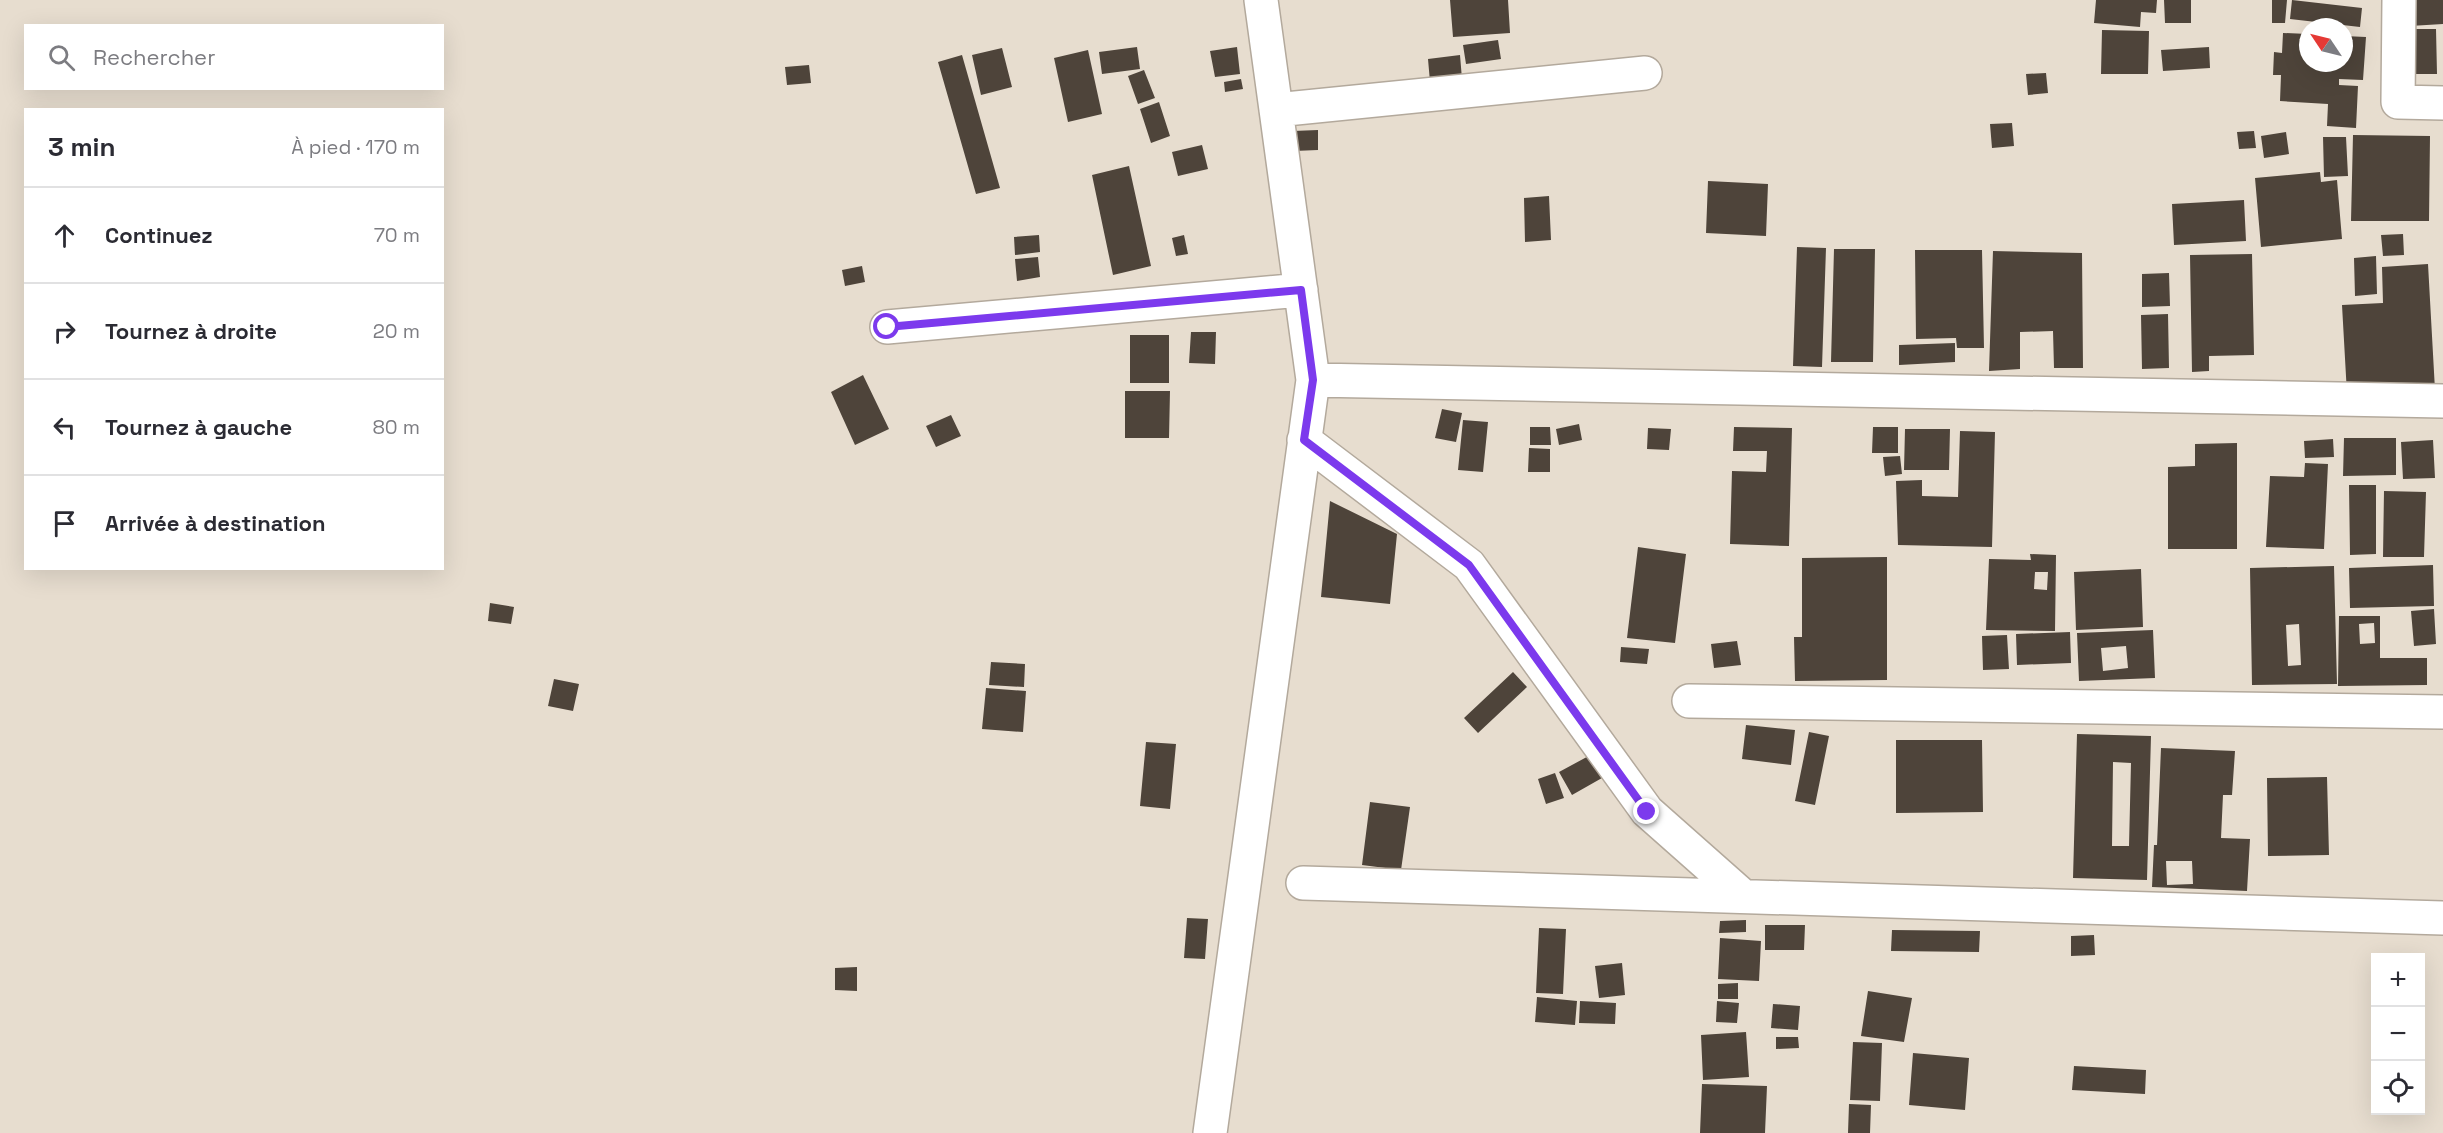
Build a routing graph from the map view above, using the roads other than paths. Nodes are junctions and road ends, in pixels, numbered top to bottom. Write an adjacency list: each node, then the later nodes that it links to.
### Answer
1 (2399, 0): 4 (street)
2 (1255, 1): 5 (street)
3 (1645, 73): 5 (street)
4 (2443, 103)
5 (1276, 110): 6 (street)
6 (1301, 290): 7 (street); 8 (street)
7 (887, 327)
8 (1313, 380): 9 (street); 10 (street)
9 (2443, 401)
10 (1304, 440): 14 (street); 16 (street)
11 (1689, 701): 12 (street)
12 (2443, 712)
13 (1303, 883): 14 (street)
14 (1743, 896): 15 (street)
15 (2443, 918)
16 (1210, 1133)

